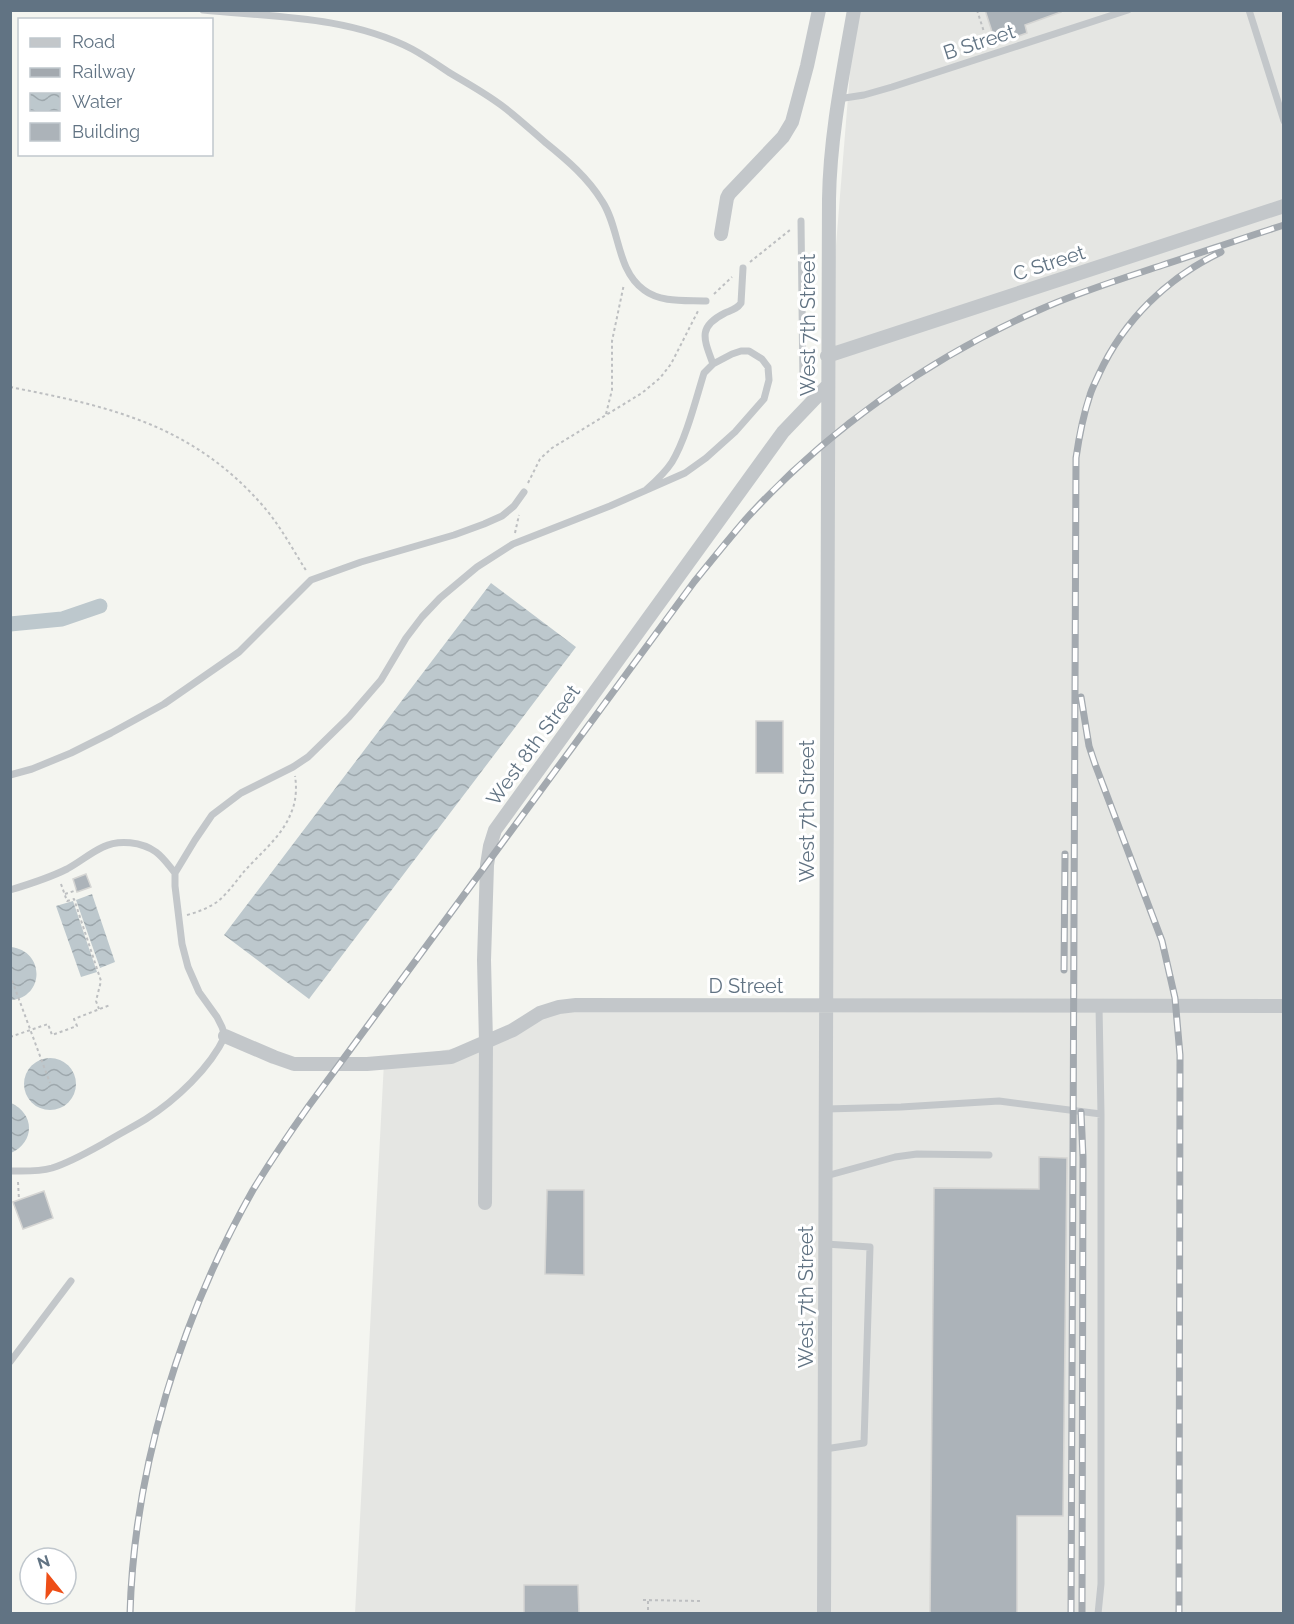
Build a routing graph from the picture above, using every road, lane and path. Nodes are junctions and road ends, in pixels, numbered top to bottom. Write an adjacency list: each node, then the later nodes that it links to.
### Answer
1 (203, 10): 14 (lane)
2 (819, 10): 12 (street)
3 (854, 10): 8 (street, West 7th Street)
4 (977, 10): 7 (path)
5 (1128, 10): 8 (lane, B Street)
6 (1249, 10): 9 (lane)
7 (984, 32)
8 (838, 99): 16 (street, West 7th Street)
9 (1284, 121)
10 (1284, 206): 16 (street, C Street)
11 (801, 221): 13 (path); 18 (lane)
12 (721, 234)
13 (743, 268): 15 (path); 17 (lane)
14 (627, 269): 15 (lane); 21 (path)
15 (706, 301): 21 (path)
16 (828, 356): 19 (street, West 7th Street)
17 (713, 364): 22 (lane); 22 (lane)
18 (803, 385)
19 (828, 385): 37 (street, West 7th Street); 44 (street, West 8th Street)
20 (10, 387): 26 (path)
21 (606, 415): 23 (path)
22 (646, 490): 25 (lane)
23 (524, 492): 26 (lane)
24 (519, 515): 25 (path)
25 (513, 544): 27 (lane)
26 (311, 580): 28 (lane)
27 (293, 767): 30 (lane); 34 (path)
28 (10, 776)
29 (57, 873): 30 (lane); 31 (lane); 33 (path)
30 (174, 873): 34 (lane)
31 (10, 890)
32 (77, 890): 33 (path)
33 (65, 894): 40 (path)
34 (178, 916): 42 (lane)
35 (10, 975): 41 (path)
36 (110, 1005): 40 (path)
37 (826, 1005): 38 (street, D Street); 44 (street, D Street); 46 (street, West 7th Street)
38 (1099, 1006): 39 (street, D Street); 47 (lane)
39 (1284, 1006)
40 (99, 1009): 41 (path)
41 (31, 1029): 43 (path); 45 (path)
42 (225, 1036): 44 (street, D Street); 49 (lane)
43 (10, 1037)
44 (486, 1042): 52 (street, West 8th Street)
45 (50, 1083)
46 (826, 1109): 47 (lane); 50 (street, West 7th Street)
47 (1101, 1114): 62 (lane)
48 (989, 1155): 50 (lane)
49 (14, 1171): 51 (path)
50 (826, 1176): 53 (street, West 7th Street)
51 (19, 1200)
52 (485, 1203)
53 (826, 1244): 56 (street, West 7th Street); 56 (lane)
54 (71, 1281): 55 (lane)
55 (10, 1362)
56 (825, 1449): 61 (street, West 7th Street)
57 (643, 1600): 58 (path)
58 (648, 1600): 59 (path); 60 (path)
59 (700, 1601)
60 (648, 1614)
61 (824, 1614)
62 (1098, 1614)

